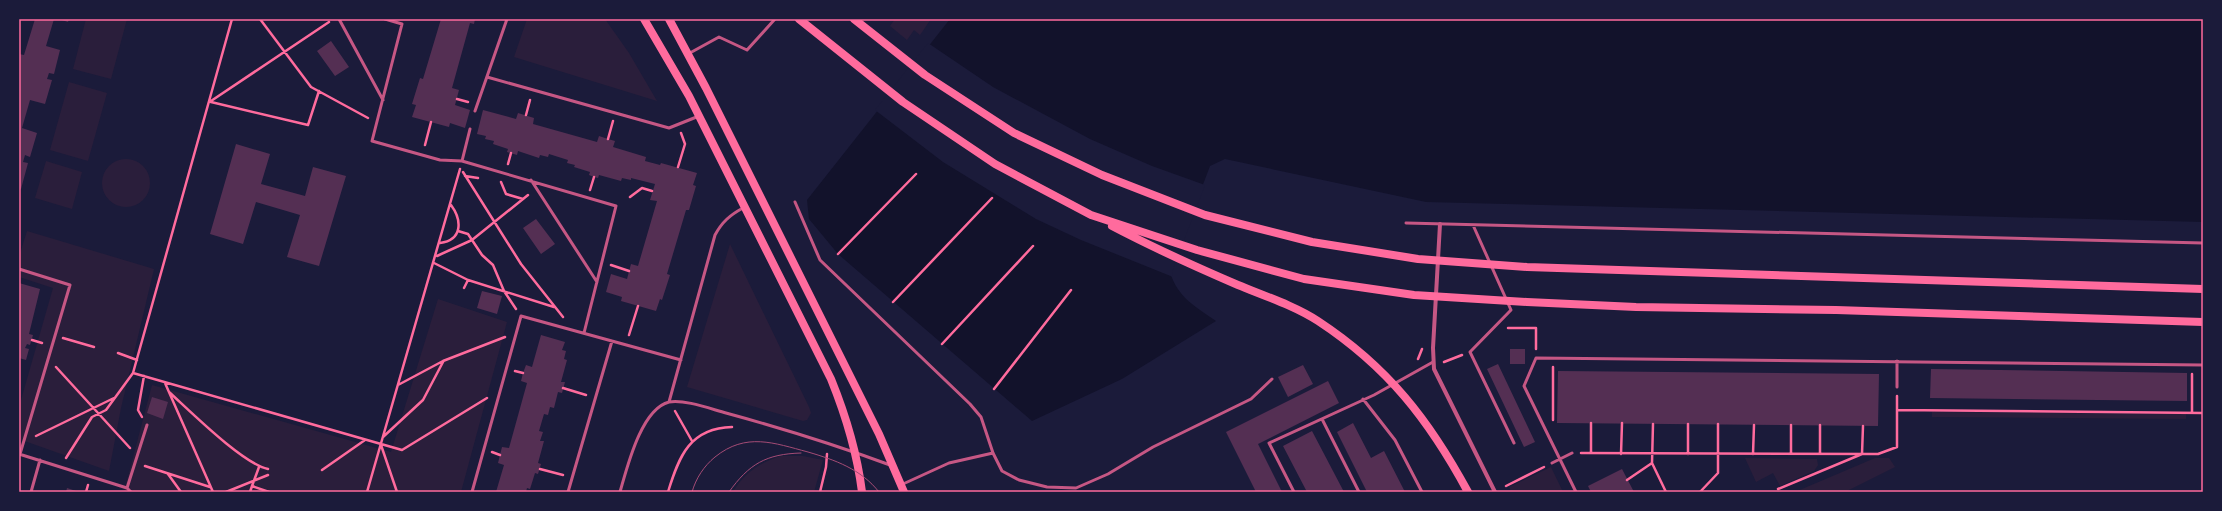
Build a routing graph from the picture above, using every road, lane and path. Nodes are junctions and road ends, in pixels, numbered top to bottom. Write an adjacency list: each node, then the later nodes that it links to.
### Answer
1 (232, 19): 19 (path)
2 (260, 19): 12 (path)
3 (333, 19): 12 (path)
4 (339, 19): 18 (lane)
5 (385, 19): 18 (lane)
6 (507, 19): 14 (lane)
7 (644, 19): 24 (main road)
8 (669, 19): 13 (main road)
9 (775, 19): 13 (lane)
10 (799, 19): 47 (main road)
11 (854, 19): 66 (main road)
12 (285, 52): 16 (path); 19 (path)
13 (687, 54): 156 (main road)
14 (487, 77): 15 (lane); 21 (lane)
15 (533, 90): 22 (lane); 23 (path)
16 (319, 91): 19 (path); 26 (path)
17 (457, 99): 20 (path)
18 (383, 100): 26 (lane)
19 (210, 102): 88 (path)
20 (471, 103)
21 (475, 111)
22 (615, 113): 27 (lane); 29 (path)
23 (526, 115)
24 (699, 116): 27 (lane); 46 (main road)
25 (431, 122): 30 (path)
26 (377, 124): 30 (lane)
27 (679, 125): 32 (path)
28 (470, 129): 31 (lane)
29 (608, 138)
30 (422, 155): 31 (lane)
31 (462, 161): 33 (path); 37 (lane)
32 (678, 167)
33 (460, 169): 35 (path); 45 (path)
34 (916, 174): 57 (path)
35 (465, 176): 36 (path); 49 (path)
36 (479, 178)
37 (532, 180): 39 (lane); 64 (lane)
38 (493, 181): 43 (path)
39 (536, 188): 43 (path); 64 (lane)
40 (652, 191): 41 (path)
41 (630, 197)
42 (992, 198): 69 (path)
43 (523, 199): 49 (path)
44 (795, 202): 138 (lane)
45 (451, 204): 52 (path); 54 (path)
46 (745, 207): 89 (lane); 137 (main road)
47 (1091, 215): 73 (main road); 192 (main road)
48 (1406, 223): 50 (lane)
49 (495, 224): 53 (path); 71 (path)
50 (1440, 224): 51 (lane); 92 (street)
51 (1473, 225): 55 (lane); 74 (lane)
52 (458, 231): 53 (path); 54 (path)
53 (472, 240): 58 (path); 68 (path)
54 (440, 243): 58 (path)
55 (2203, 243)
56 (1033, 246): 81 (path)
57 (838, 254)
58 (436, 256): 59 (path)
59 (434, 263): 63 (path); 102 (path)
60 (610, 265): 62 (path)
61 (19, 269): 78 (lane)
62 (629, 271)
63 (468, 280): 65 (path); 68 (path)
64 (597, 282): 77 (lane)
65 (464, 288)
66 (2203, 289)
67 (1072, 290): 105 (path)
68 (504, 291): 71 (path); 72 (path)
69 (894, 302)
70 (638, 306): 82 (path)
71 (554, 307): 75 (path)
72 (521, 316): 75 (lane); 76 (lane)
73 (2203, 322)
74 (1493, 328): 79 (path); 84 (lane)
75 (576, 331): 77 (lane)
76 (517, 332): 90 (path); 106 (lane)
77 (584, 333): 80 (lane)
78 (55, 336): 83 (path); 87 (lane)
79 (1536, 339)
80 (612, 341): 82 (lane); 109 (lane)
81 (942, 344)
82 (626, 345): 89 (lane)
83 (94, 347)
84 (1470, 352): 93 (path); 134 (lane)
85 (118, 353): 88 (path)
86 (1443, 358): 93 (path)
87 (48, 359): 112 (path); 133 (lane)
88 (137, 360): 98 (path)
89 (681, 360): 111 (lane)
90 (443, 361): 102 (path); 130 (path)
91 (1897, 361): 94 (lane); 103 (lane); 151 (lane)
92 (1434, 362): 110 (lane); 193 (street)
93 (1444, 362): 96 (path)
94 (2203, 365)
95 (1553, 366): 119 (path)
96 (1446, 367)
97 (2192, 370): 114 (path)
98 (133, 373): 99 (path); 108 (path)
99 (144, 376): 101 (path); 124 (path)
100 (1272, 379): 138 (lane)
101 (165, 382): 107 (path); 131 (path)
102 (398, 385): 130 (path)
103 (1897, 387): 113 (path)
104 (563, 388): 109 (path)
105 (994, 389)
106 (501, 390): 135 (path); 183 (lane)
107 (169, 392): 158 (path); 170 (path)
108 (115, 398): 112 (path); 116 (path)
109 (596, 398): 164 (lane)
110 (1364, 399): 117 (lane); 191 (lane)
111 (669, 402): 132 (path); 137 (lane); 185 (lane)
112 (93, 408): 116 (path); 133 (path)
113 (1897, 410): 114 (path); 149 (path)
114 (2192, 413): 115 (path)
115 (2203, 413)
116 (98, 414): 150 (path); 157 (path)
117 (1322, 419): 189 (lane); 190 (lane)
118 (1591, 423): 140 (path)
119 (1553, 424)
120 (1622, 424): 142 (path)
121 (1653, 424): 143 (path)
122 (1688, 424): 144 (path)
123 (1718, 424): 145 (path)
124 (146, 425): 150 (lane)
125 (1754, 425): 146 (path)
126 (1791, 425): 147 (path)
127 (1820, 425): 148 (path)
128 (739, 426): 132 (path)
129 (1863, 426): 149 (path)
130 (382, 437): 135 (path)
131 (365, 440): 135 (path); 161 (path)
132 (692, 441): 186 (path)
133 (24, 442): 141 (lane)
134 (1514, 443)
135 (380, 444): 181 (path); 182 (path)
136 (826, 452): 187 (path)
137 (856, 452): 156 (lane); 188 (main road)
138 (993, 453): 172 (lane)
139 (1572, 453): 140 (path); 151 (lane)
140 (1591, 453): 142 (path)
141 (20, 454): 152 (lane)
142 (1621, 454): 143 (path)
143 (1652, 454): 144 (path); 155 (path)
144 (1688, 454): 145 (path)
145 (1718, 454): 146 (path); 197 (path)
146 (1753, 454): 147 (path)
147 (1791, 454): 148 (path)
148 (1820, 454): 149 (path)
149 (1862, 454): 173 (path)
150 (137, 455): 153 (lane)
151 (1560, 459): 154 (lane); 195 (lane)
152 (40, 460): 157 (lane); 174 (lane)
153 (135, 462): 162 (path); 171 (lane)
154 (1552, 463): 169 (path)
155 (1652, 463): 166 (path); 196 (path)
156 (894, 466): 172 (main road)
157 (60, 467): 171 (lane)
158 (259, 467): 159 (path); 167 (path)
159 (268, 469)
160 (540, 469): 164 (path)
161 (322, 470)
162 (168, 473): 170 (path); 176 (path)
163 (268, 476): 167 (path)
164 (572, 478): 184 (lane)
165 (1502, 480): 169 (path)
166 (1627, 480)
167 (254, 481): 168 (path); 178 (path)
168 (252, 486): 179 (path); 180 (path)
169 (1506, 486): 194 (path)
170 (211, 487): 177 (path)
171 (126, 488): 175 (lane)
172 (902, 488)
173 (1778, 489)
174 (31, 492)
175 (131, 492)
176 (181, 492)
177 (213, 492)
178 (226, 492)
179 (250, 492)
180 (269, 492)
181 (367, 492)
182 (397, 492)
183 (472, 492)
184 (568, 492)
185 (620, 492)
186 (668, 492)
187 (820, 492)
188 (862, 492)
189 (1294, 492)
190 (1360, 492)
191 (1422, 492)
192 (1468, 492)
193 (1495, 492)
194 (1508, 492)
195 (1576, 492)
196 (1666, 492)
197 (1700, 492)

